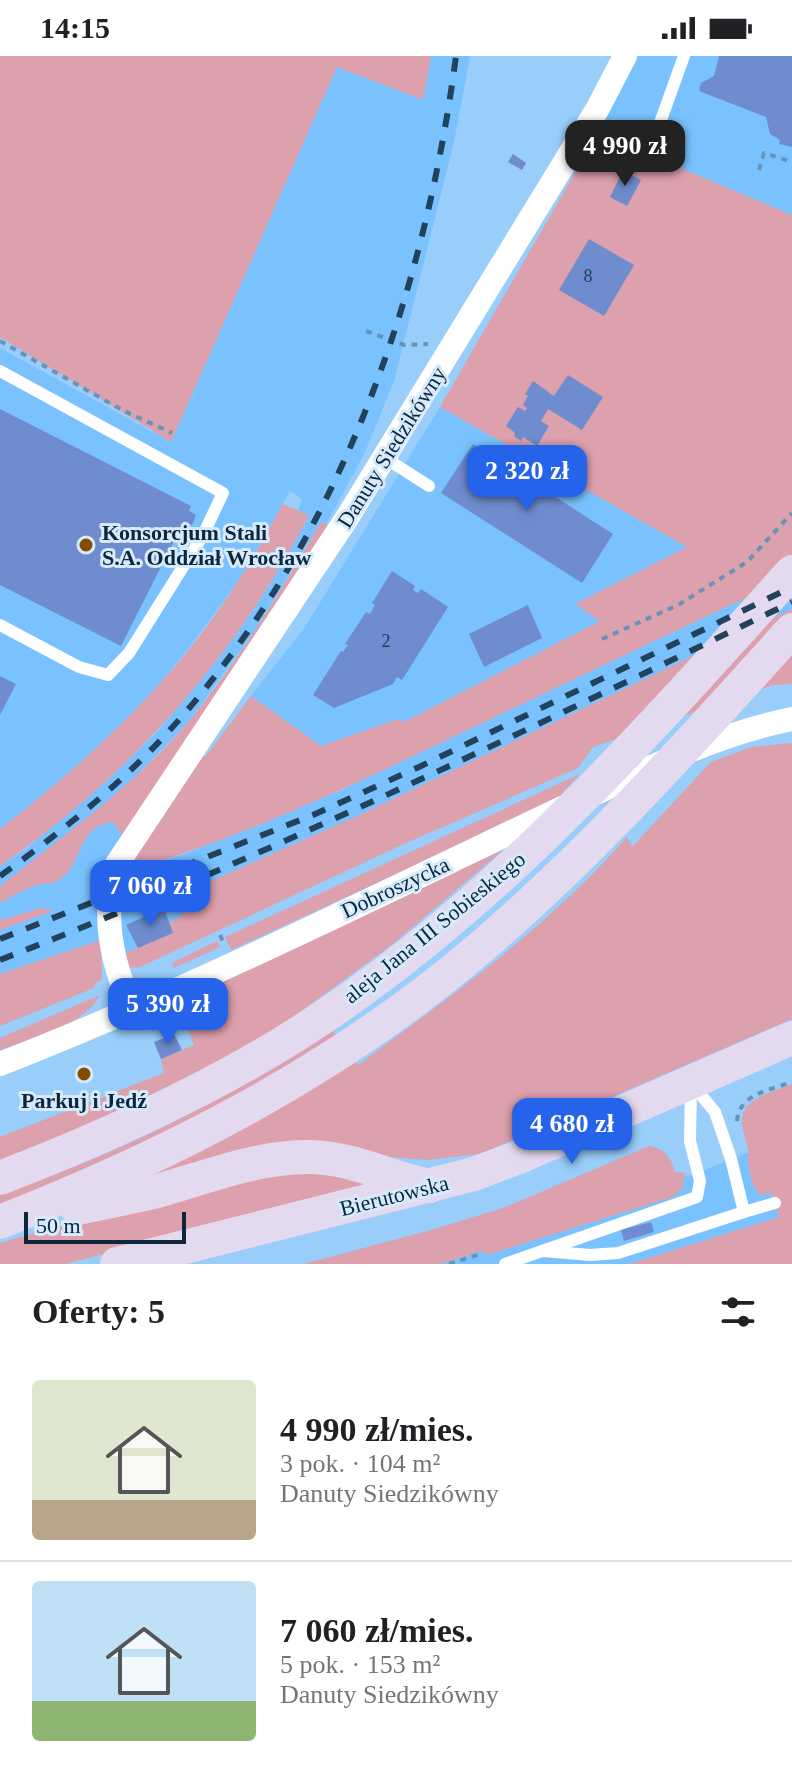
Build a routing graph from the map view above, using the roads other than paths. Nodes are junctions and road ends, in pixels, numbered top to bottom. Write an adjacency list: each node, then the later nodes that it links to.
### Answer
1 (625, 56): 5 (street, Danuty Siedzikówny)
2 (684, 56): 3 (lane)
3 (657, 131)
4 (0, 371): 8 (lane)
5 (385, 458): 6 (lane); 11 (street, Danuty Siedzikówny)
6 (429, 486)
7 (792, 572): 15 (main road, aleja Jana III Sobieskiego)
8 (0, 625)
9 (792, 630): 19 (main road, aleja Jana III Sobieskiego)
10 (792, 719): 11 (street, Dobroszycka)
11 (132, 1008): 13 (street, Dobroszycka)
12 (792, 1038): 14 (main road, Bierutowska)
13 (0, 1064)
14 (691, 1083): 16 (main road, Bierutowska); 18 (lane); 20 (lane)
15 (0, 1178)
16 (430, 1187): 19 (main road); 21 (main road, Bierutowska)
17 (775, 1203): 18 (lane)
18 (744, 1212): 20 (lane)
19 (0, 1224)
20 (543, 1251): 22 (lane)
21 (117, 1264)
22 (505, 1264)

